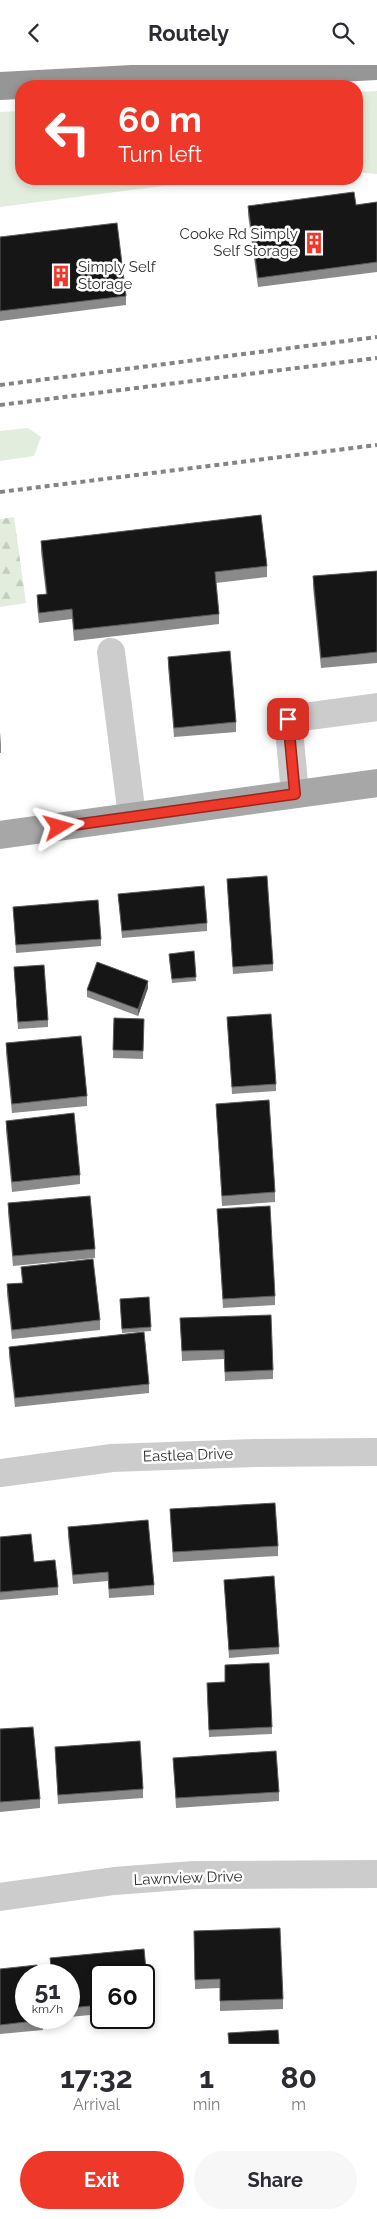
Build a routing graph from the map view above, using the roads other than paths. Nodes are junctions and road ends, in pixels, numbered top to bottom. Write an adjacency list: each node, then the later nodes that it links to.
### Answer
1 (377, 66): 2 (highway)
2 (113, 80)
3 (15, 85): 4 (highway)
4 (0, 86)
5 (111, 652): 9 (street)
6 (377, 707): 8 (street)
7 (377, 783): 8 (main road)
8 (295, 794): 9 (main road)
9 (132, 816): 10 (main road)
10 (0, 835)
11 (377, 1452): 12 (street, Eastlea Drive)
12 (0, 1473)
13 (377, 1873): 14 (street, Lawnview Drive)
14 (0, 1897)

